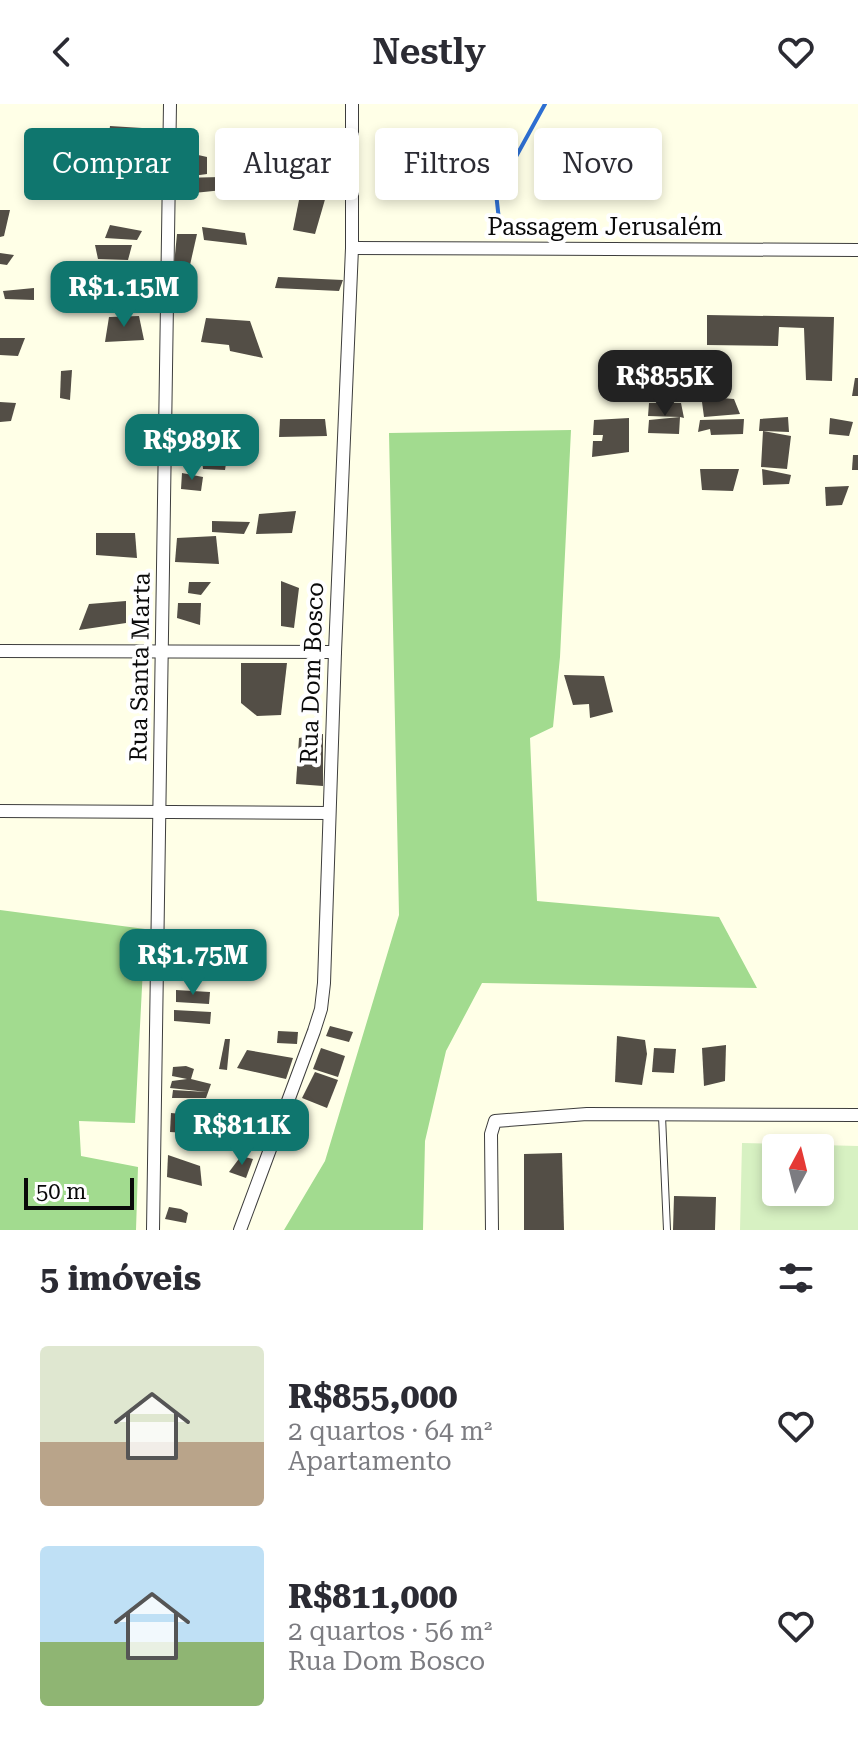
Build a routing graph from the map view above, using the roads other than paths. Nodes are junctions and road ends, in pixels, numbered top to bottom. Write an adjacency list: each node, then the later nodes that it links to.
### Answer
1 (170, 104): 5 (street, Rua Santa Marta)
2 (352, 104): 3 (street, Rua Dom Bosco)
3 (352, 248): 4 (street, Passagem Jerusalém); 7 (street, Rua Dom Bosco)
4 (858, 250)
5 (163, 650): 6 (street); 7 (street); 9 (street, Rua Santa Marta)
6 (0, 651)
7 (335, 652): 10 (street, Rua Dom Bosco)
8 (0, 811): 9 (street)
9 (161, 812): 10 (street); 13 (street, Rua Santa Marta)
10 (329, 813): 14 (street, Rua Dom Bosco)
11 (858, 1115): 12 (street)
12 (662, 1116): 15 (street); 16 (lane)
13 (153, 1230)
14 (240, 1230)
15 (492, 1230)
16 (667, 1230)

